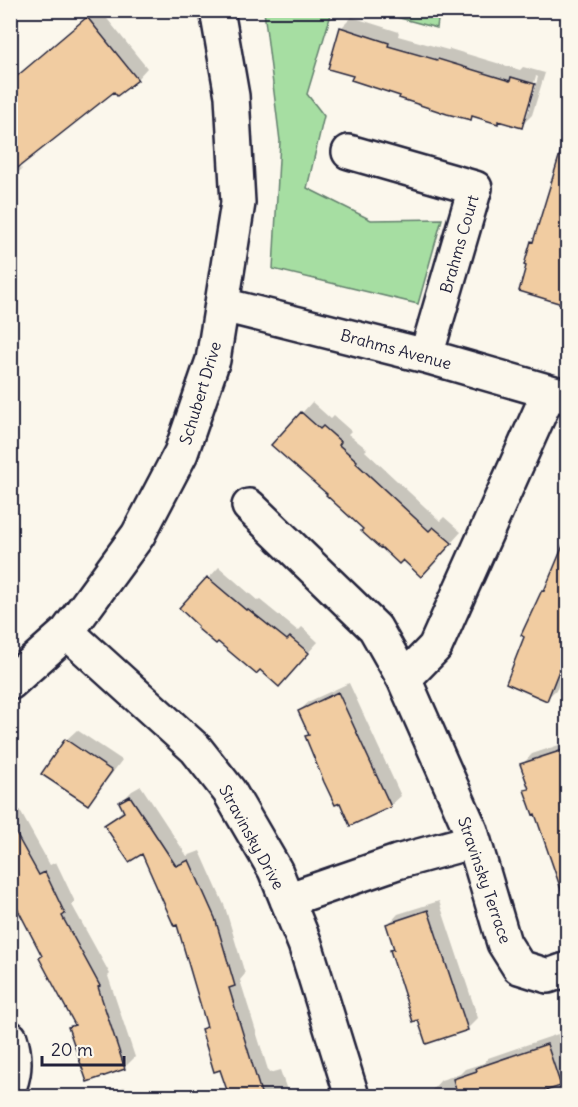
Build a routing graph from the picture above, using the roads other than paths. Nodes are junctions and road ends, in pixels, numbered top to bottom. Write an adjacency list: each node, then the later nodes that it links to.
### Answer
1 (217, 10): 3 (street, Schubert Drive)
2 (349, 152): 4 (street, Brahms Court)
3 (223, 305): 4 (street, Brahms Avenue); 7 (street, Schubert Drive)
4 (426, 357): 5 (street, Brahms Avenue)
5 (558, 395): 8 (street)
6 (249, 506): 8 (street, Stravinsky Terrace)
7 (68, 632): 9 (street, Schubert Drive); 11 (street, Stravinsky Drive)
8 (404, 679): 10 (street, Stravinsky Terrace)
9 (10, 683)
10 (474, 841): 11 (street); 12 (street, Stravinsky Terrace)
11 (287, 900): 15 (street, Stravinsky Drive)
12 (567, 969)
13 (10, 1038): 14 (street)
14 (10, 1085)
15 (352, 1096)

